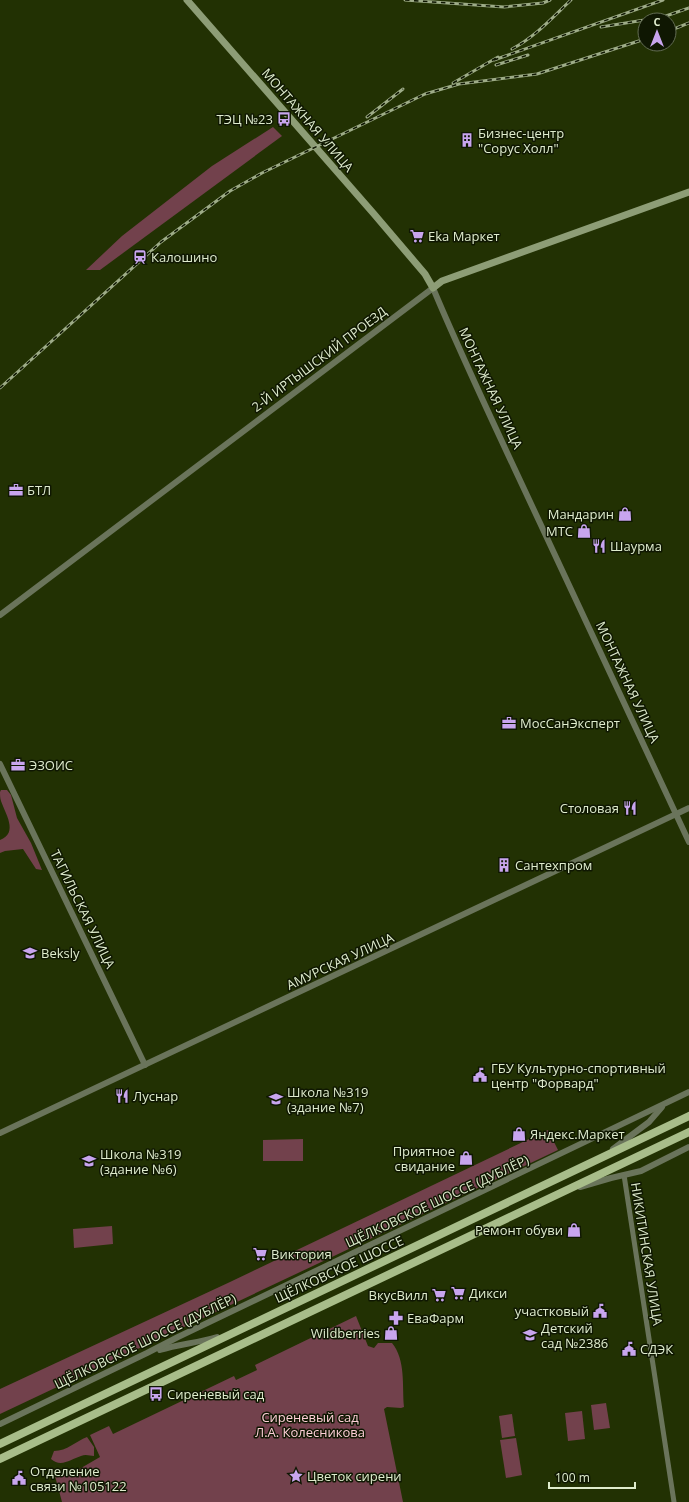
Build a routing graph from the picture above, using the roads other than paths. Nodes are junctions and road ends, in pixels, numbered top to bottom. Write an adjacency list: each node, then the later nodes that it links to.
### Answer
1 (187, 0): 3 (main road, МОНТАЖНАЯ УЛИЦА)
2 (689, 192): 3 (main road, 2-Й ИРТЫШСКИЙ ПРОЕЗД)
3 (433, 288): 4 (street, 2-Й ИРТЫШСКИЙ ПРОЕЗД); 7 (street, МОНТАЖНАЯ УЛИЦА)
4 (0, 615)
5 (0, 764): 9 (street, ТАГИЛЬСКАЯ УЛИЦА)
6 (689, 808): 7 (street, АМУРСКАЯ УЛИЦА)
7 (676, 814): 8 (street, МОНТАЖНАЯ УЛИЦА); 9 (street, АМУРСКАЯ УЛИЦА)
8 (689, 842)
9 (145, 1065): 14 (street, АМУРСКАЯ УЛИЦА)
10 (689, 1092): 11 (street, ЩЁЛКОВСКОЕ ШОССЕ (ДУБЛЁР))
11 (664, 1105): 16 (street); 20 (street, ЩЁЛКОВСКОЕ ШОССЕ (ДУБЛЁР))
12 (689, 1116): 16 (main road, ЩЁЛКОВСКОЕ ШОССЕ)
13 (689, 1132): 18 (main road, ЩЁЛКОВСКОЕ ШОССЕ)
14 (0, 1133)
15 (689, 1147): 17 (street)
16 (604, 1156): 19 (main road, ЩЁЛКОВСКОЕ ШОССЕ)
17 (624, 1175): 18 (street); 24 (street, НИКИТИНСКАЯ УЛИЦА)
18 (560, 1194): 23 (main road, ЩЁЛКОВСКОЕ ШОССЕ)
19 (231, 1334): 20 (street); 22 (main road, ЩЁЛКОВСКОЕ ШОССЕ)
20 (147, 1353): 21 (street, ЩЁЛКОВСКОЕ ШОССЕ (ДУБЛЁР))
21 (0, 1424)
22 (0, 1444)
23 (0, 1459)
24 (674, 1502)

